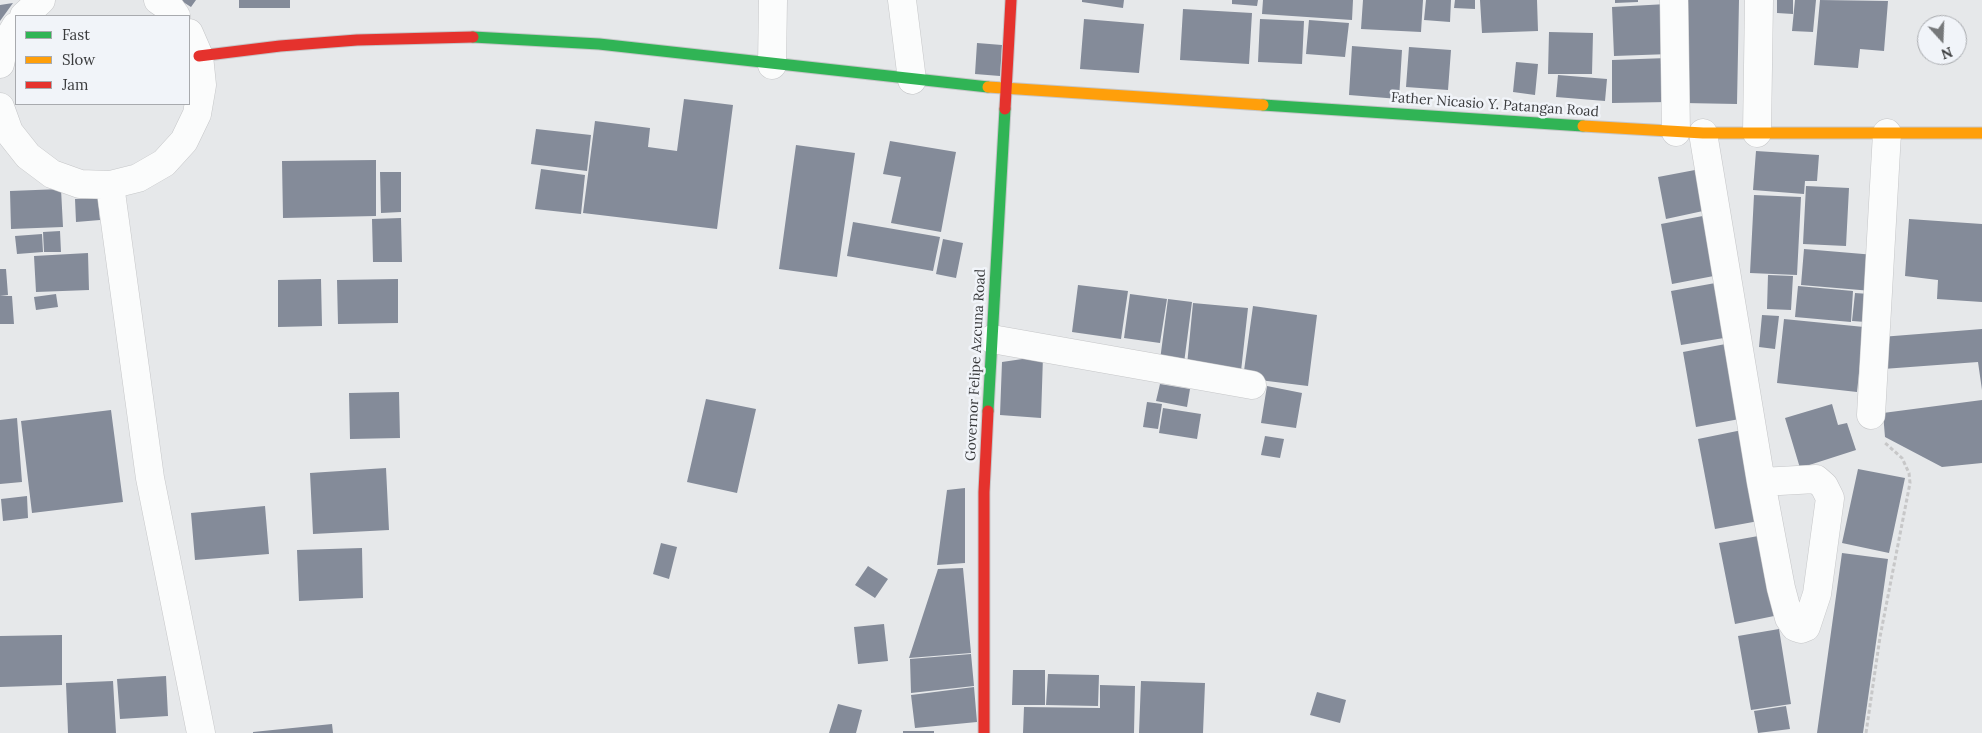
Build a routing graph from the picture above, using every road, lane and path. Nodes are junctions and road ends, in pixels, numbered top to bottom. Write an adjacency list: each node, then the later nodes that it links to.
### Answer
1 (41, 0): 8 (street)
2 (158, 0): 9 (street)
3 (773, 0): 13 (street)
4 (902, 0): 14 (street)
5 (1011, 0): 15 (street, Governor Felipe Azcuna Road)
6 (1674, 0): 17 (street)
7 (1759, 0): 19 (street)
8 (25, 15)
9 (175, 15)
10 (15, 28): 12 (street)
11 (194, 44): 13 (street, Father Nicasio Y. Patangan Road); 22 (street)
12 (0, 64)
13 (772, 65): 14 (street, Father Nicasio Y. Patangan Road)
14 (912, 80): 15 (street, Father Nicasio Y. Patangan Road)
15 (1007, 89): 17 (street, Father Nicasio Y. Patangan Road); 23 (street, Governor Felipe Azcuna Road)
16 (0, 107): 22 (street)
17 (1676, 132): 18 (street, Father Nicasio Y. Patangan Road)
18 (1703, 133): 19 (street, Father Nicasio Y. Patangan Road); 26 (street)
19 (1757, 133): 20 (street, Father Nicasio Y. Patangan Road)
20 (1887, 133): 21 (street, Father Nicasio Y. Patangan Road); 25 (street)
21 (1982, 133)
22 (110, 185): 27 (street)
23 (992, 340): 24 (street); 28 (street, Governor Felipe Azcuna Road)
24 (1252, 385)
25 (1871, 415): 29 (path)
26 (1761, 482): 26 (street)
27 (200, 733)
28 (984, 733)
29 (1866, 733)

